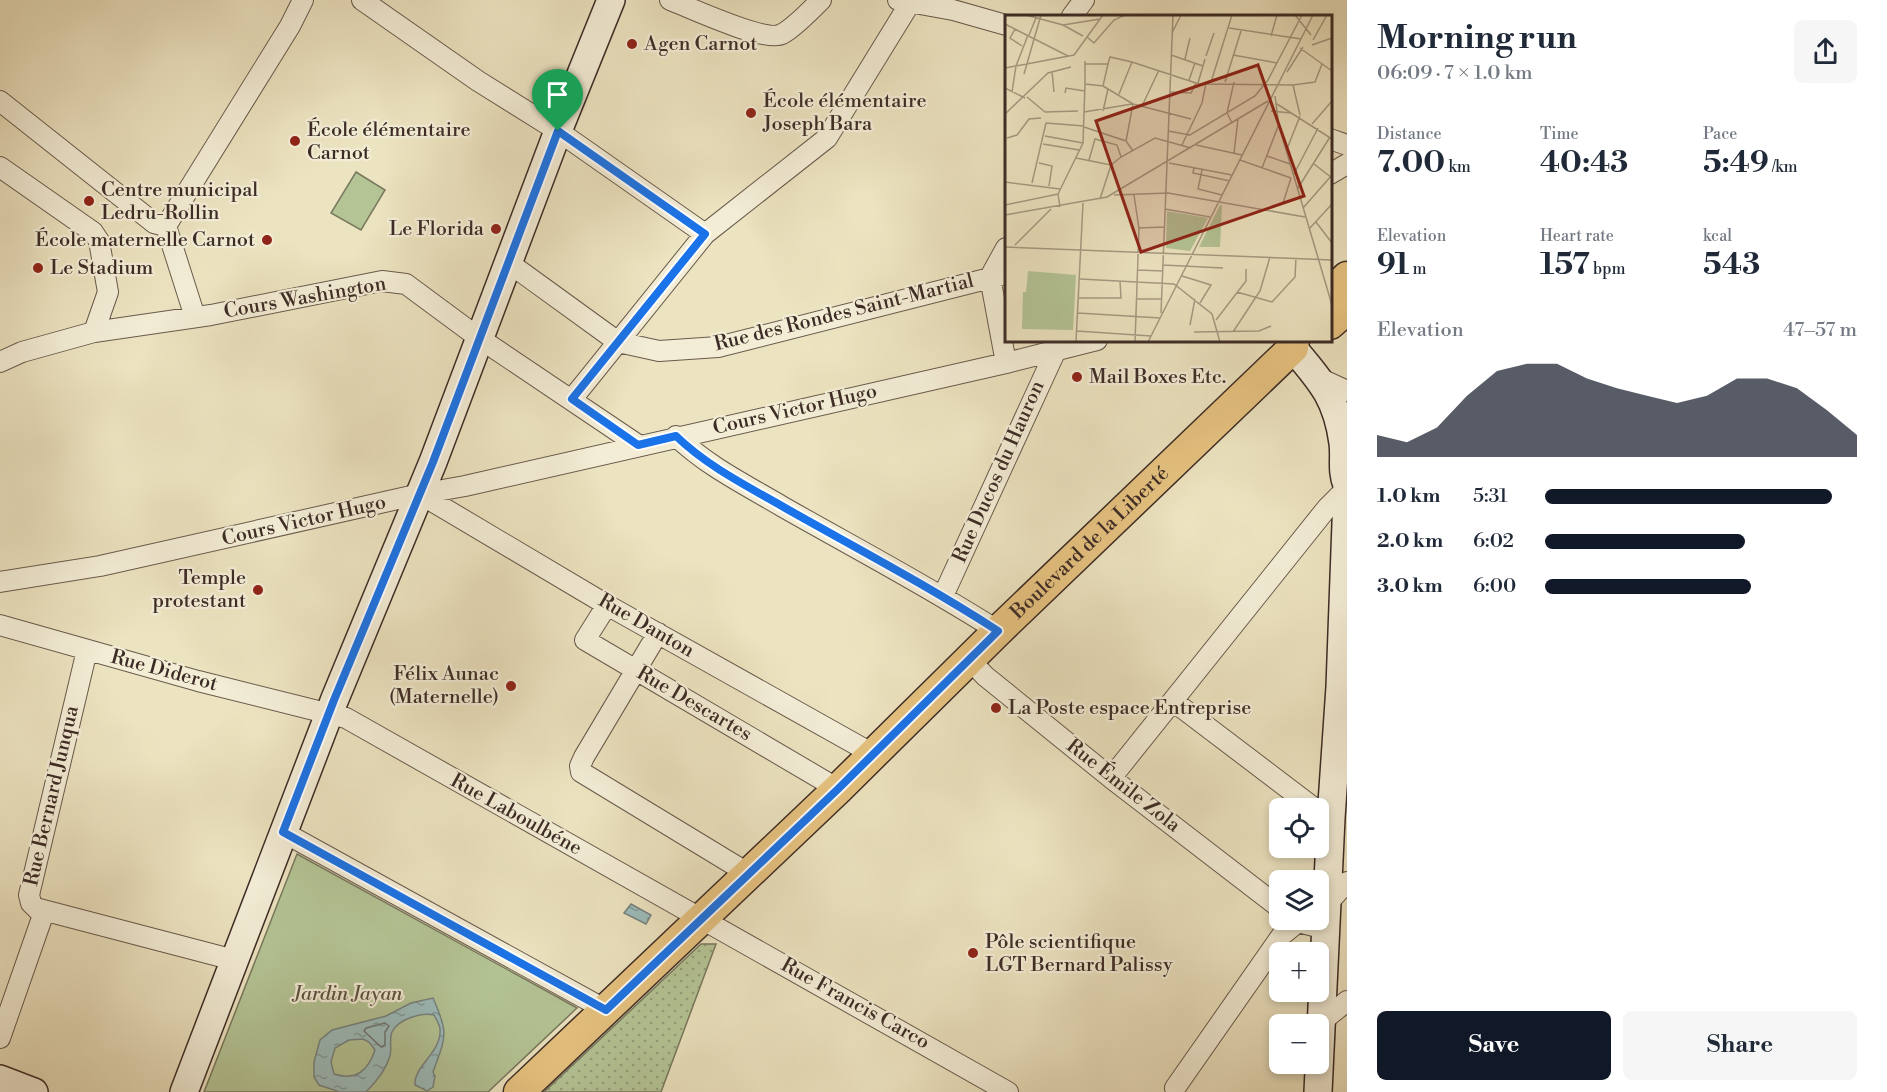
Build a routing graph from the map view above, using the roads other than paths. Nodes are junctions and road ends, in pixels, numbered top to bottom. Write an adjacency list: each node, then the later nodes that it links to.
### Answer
1 (303, 0): 18 (street)
2 (611, 0): 12 (street)
3 (670, 0): 4 (street)
4 (821, 0)
5 (1084, 0): 9 (street)
6 (904, 1): 8 (street); 19 (street)
7 (376, 4): 12 (street)
8 (955, 5): 10 (street)
9 (1073, 15)
10 (1005, 25)
11 (0, 101): 18 (street)
12 (558, 131): 19 (street); 21 (street)
13 (1332, 140): 14 (street)
14 (1347, 145)
15 (1347, 164): 17 (street)
16 (0, 166): 27 (street)
17 (1332, 173)
18 (166, 226): 25 (street)
19 (705, 234): 29 (street)
20 (1005, 251): 22 (street)
21 (509, 263): 28 (street); 29 (street, Rue des Rondes Saint-Martial)
22 (998, 275): 29 (street, Rue des Rondes Saint-Martial); 34 (street)
23 (1336, 287): 24 (street)
24 (1347, 310): 26 (main road)
25 (195, 317): 27 (street, Cours Washington); 28 (street, Cours Washington)
26 (1332, 322)
27 (94, 332): 33 (street, Cours Washington)
28 (479, 338): 37 (street, Cours Washington); 40 (street)
29 (618, 342): 37 (street)
30 (1089, 342): 32 (street, Cours Victor Hugo)
31 (1296, 342): 35 (street); 46 (main road, Boulevard de la Liberté)
32 (1056, 350): 34 (street, Cours Victor Hugo); 43 (street, Rue Ducos du Hauron)
33 (0, 362)
34 (1006, 363): 38 (street, Cours Victor Hugo)
35 (1319, 378): 36 (street); 41 (street)
36 (1347, 391)
37 (572, 399): 39 (street, Cours Washington)
38 (676, 436): 39 (street, Cours Victor Hugo); 43 (street)
39 (638, 445): 40 (street, Cours Victor Hugo)
40 (420, 494): 42 (street, Cours Victor Hugo); 44 (street, Rue Danton); 53 (street)
41 (1347, 497): 51 (street); 52 (street)
42 (0, 582)
43 (943, 596): 46 (street)
44 (607, 604): 47 (street, Rue Danton); 50 (street, Rue Descartes)
45 (0, 625): 48 (street, Rue Diderot)
46 (998, 631): 49 (main road, Boulevard de la Liberté)
47 (658, 633): 50 (street); 54 (street, Rue Danton)
48 (87, 650): 53 (street, Rue Diderot); 63 (street, Rue Bernard Junqua)
49 (970, 660): 54 (main road, Boulevard de la Liberté); 55 (street, Rue Émile Zola)
50 (636, 671): 56 (street, Rue Descartes); 60 (street)
51 (1173, 700): 55 (street); 57 (street)
52 (1343, 701): 58 (street)
53 (329, 714): 59 (street); 65 (street, Rue Laboulbéne)
54 (873, 754): 56 (main road, Boulevard de la Liberté)
55 (1111, 778): 62 (street, Rue Émile Zola)
56 (838, 789): 60 (main road, Boulevard de la Liberté)
57 (1301, 798)
58 (1324, 798)
59 (283, 832): 68 (street); 70 (street)
60 (749, 874): 65 (main road, Boulevard de la Liberté)
61 (1347, 882): 64 (street)
62 (1269, 900)
63 (39, 909): 68 (street); 73 (street, Rue Bernard Junqua)
64 (1329, 913)
65 (702, 918): 70 (main road, Boulevard de la Liberté); 80 (street, Rue Francis Carco)
66 (1287, 930): 76 (street)
67 (1326, 930): 71 (street)
68 (234, 960): 78 (street)
69 (1347, 1001): 72 (street)
70 (606, 1010): 79 (main road, Boulevard de la Liberté)
71 (1321, 1014)
72 (1329, 1016)
73 (0, 1038)
74 (1319, 1074): 81 (street)
75 (0, 1079): 77 (street)
76 (1175, 1088)
77 (33, 1092)
78 (184, 1092)
79 (519, 1092)
80 (1008, 1092)
81 (1318, 1092)

